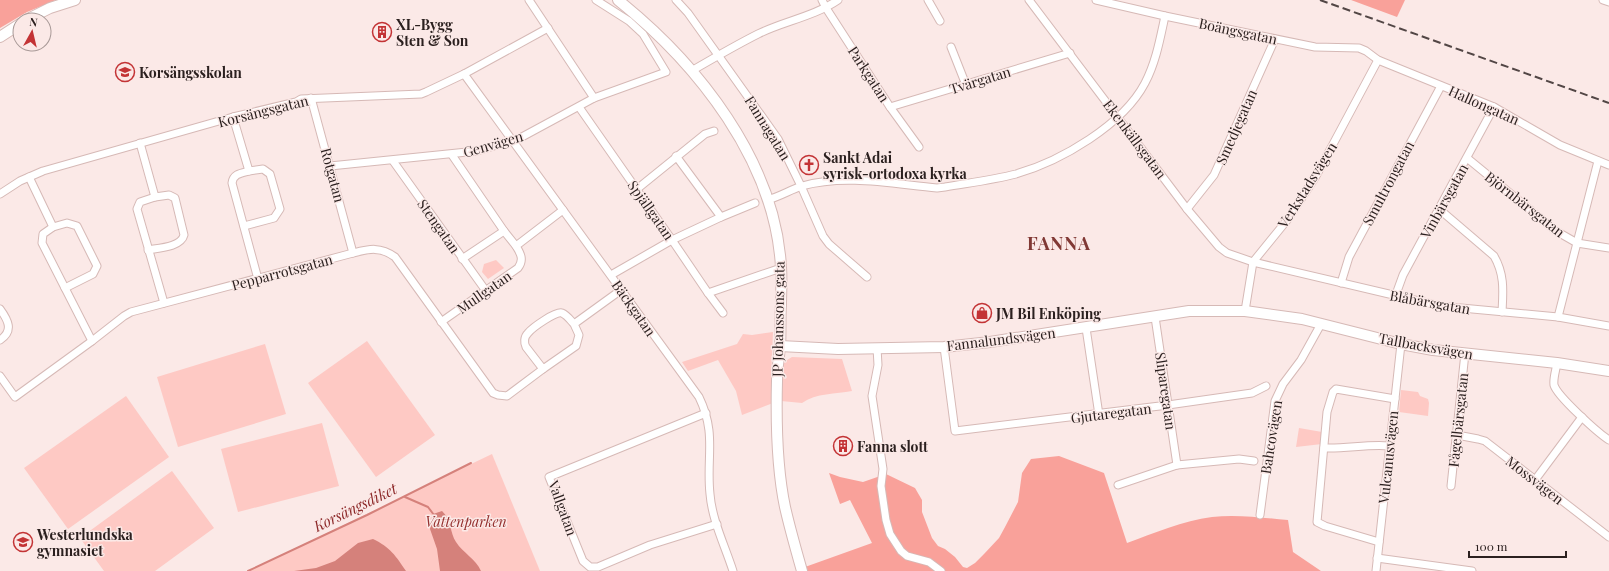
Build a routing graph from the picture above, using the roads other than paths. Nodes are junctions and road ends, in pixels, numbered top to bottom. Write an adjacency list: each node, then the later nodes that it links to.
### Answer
1 (75, 0): 14 (street)
2 (529, 0): 17 (street)
3 (596, 0): 30 (street, Genvägen)
4 (618, 0): 25 (street, JP Johanssons gata)
5 (676, 0): 23 (street, Fannagatan)
6 (822, 0): 13 (street, Parkgatan)
7 (838, 0): 13 (street)
8 (928, 0): 16 (street)
9 (1029, 0): 22 (street, Ekenkällsgatan)
10 (1096, 0): 15 (street, Boängsgatan)
11 (1604, 0): 12 (street)
12 (1609, 2)
13 (826, 8): 23 (street); 32 (street, Parkgatan)
14 (42, 12)
15 (1165, 16): 20 (street, Boängsgatan); 35 (street)
16 (940, 21)
17 (548, 28): 26 (street, Korsängsgatan); 30 (street)
18 (12, 29): 19 (street)
19 (0, 37)
20 (1274, 39): 24 (street, Boängsgatan); 55 (street, Smedjegatan)
21 (951, 48): 27 (street)
22 (1070, 53): 27 (street, Tvärgatan); 35 (street, Ekenkällsgatan)
23 (719, 55): 25 (street); 49 (street, Fannagatan)
24 (1378, 60): 28 (street, Hallongatan); 69 (street, Verkstadsvägen)
25 (693, 70): 53 (street, JP Johanssons gata)
26 (464, 74): 29 (street, Korsängsgatan); 37 (street, Bäckgatan)
27 (966, 85): 32 (street, Tvärgatan)
28 (1441, 86): 33 (street, Hallongatan); 74 (street, Smultrongatan)
29 (311, 98): 34 (street, Korsängsgatan); 46 (street, Rotgatan)
30 (594, 98): 31 (street, Genvägen)
31 (579, 107): 37 (street, Genvägen); 50 (street, Spjällgatan)
32 (890, 107): 39 (street, Parkgatan)
33 (1494, 107): 42 (street, Vinbärsgatan); 44 (street, Hallongatan)
34 (233, 117): 38 (street, Korsängsgatan); 47 (street)
35 (1118, 117): 49 (street); 55 (street, Ekenkällsgatan)
36 (714, 131): 41 (street)
37 (512, 141): 40 (street, Genvägen); 57 (street, Bäckgatan)
38 (140, 143): 48 (street, Korsängsgatan); 52 (street)
39 (919, 147)
40 (452, 155): 43 (street, Genvägen); 61 (street)
41 (676, 156): 50 (street); 58 (street)
42 (1467, 158): 56 (street, Vinbärsgatan); 63 (street, Björnbärsgatan)
43 (393, 161): 46 (street, Genvägen); 68 (street, Stengatan)
44 (1598, 161): 45 (street, Hallongatan); 63 (street)
45 (1609, 165)
46 (330, 166): 67 (street, Rotgatan)
47 (249, 171): 59 (street); 59 (street)
48 (29, 177): 51 (street, Korsängsgatan); 60 (street)
49 (801, 186): 53 (street); 72 (street, Fannagatan)
50 (637, 189): 62 (street, Spjällgatan)
51 (0, 194)
52 (155, 197): 66 (street); 66 (street)
53 (768, 200): 70 (street, JP Johanssons gata)
54 (756, 202): 58 (street)
55 (1187, 209): 69 (street, Ekenkällsgatan)
56 (1440, 209): 79 (street, Vinbärsgatan); 83 (street)
57 (563, 210): 64 (street); 71 (street, Bäckgatan)
58 (721, 217): 62 (street)
59 (244, 226): 73 (street)
60 (53, 227): 75 (street); 75 (street)
61 (504, 231): 64 (street); 68 (street)
62 (672, 240): 71 (street); 78 (street, Spjällgatan)
63 (1577, 243): 65 (street, Björnbärsgatan); 86 (street)
64 (516, 246): 77 (street, Mullgatan)
65 (1609, 248)
66 (148, 250): 80 (street)
67 (353, 253): 73 (street, Pepparrotsgatan); 87 (street, Pepparrotsgatan)
68 (462, 259): 77 (street, Stengatan)
69 (1253, 262): 74 (street, Blåbärsgatan); 82 (street, Verkstadsvägen)
70 (781, 268): 78 (street); 95 (street, JP Johanssons gata)
71 (611, 275): 76 (street, Bäckgatan)
72 (867, 277)
73 (258, 279): 80 (street, Pepparrotsgatan)
74 (1341, 283): 79 (street, Blåbärsgatan)
75 (65, 288): 93 (street)
76 (621, 290): 88 (street); 106 (street, Bäckgatan)
77 (486, 291): 87 (street, Mullgatan)
78 (708, 293): 84 (street, Spjällgatan)
79 (1395, 297): 83 (street, Blåbärsgatan)
80 (164, 303): 93 (street, Pepparrotsgatan)
81 (0, 309): 92 (street)
82 (1245, 311): 85 (street, Fannalundsvägen); 89 (street, Tallbacksvägen)
83 (1502, 312): 86 (street, Blåbärsgatan)
84 (723, 313)
85 (1155, 317): 91 (street, Fannalundsvägen); 105 (street, Sliparegatan)
86 (1558, 317): 90 (street, Blåbärsgatan)
87 (441, 322): 100 (street, Pepparrotsgatan)
88 (574, 324): 100 (street); 100 (street)
89 (1322, 324): 94 (street, Tallbacksvägen); 118 (street, Bahcovägen)
90 (1609, 326)
91 (1086, 328): 96 (street, Fannalundsvägen); 107 (street)
92 (0, 340)
93 (92, 341): 102 (street, Pepparrotsgatan)
94 (1401, 344): 98 (street, Tallbacksvägen); 104 (street, Vulcanusvägen)
95 (780, 346): 97 (street, Fannalundsvägen); 125 (street, JP Johanssons gata)
96 (944, 347): 97 (street, Fannalundsvägen); 107 (street, Gjutaregatan)
97 (877, 348): 126 (street)
98 (1464, 353): 99 (street, Tallbacksvägen); 109 (street, Fågelbärsgatan)
99 (1557, 363): 101 (street, Tallbacksvägen); 108 (street)
100 (543, 369)
101 (1609, 371)
102 (0, 376)
103 (1266, 386): 105 (street, Gjutaregatan)
104 (1395, 399): 111 (street, Vulcanusvägen); 112 (street)
105 (1168, 405): 107 (street, Gjutaregatan); 114 (street, Sliparegatan)
106 (706, 413): 119 (street, Bäckgatan); 119 (street, Vallgatan)
107 (1098, 415)
108 (1582, 417): 110 (street); 115 (street)
109 (1457, 435): 115 (street, Mossvägen); 117 (street, Fågelbärsgatan)
110 (1609, 440)
111 (1390, 446): 112 (street); 121 (street, Vulcanusvägen)
112 (1324, 448): 121 (street)
113 (1254, 461): 114 (street)
114 (1177, 465): 116 (street)
115 (1535, 480): 120 (street, Mossvägen)
116 (1118, 485)
117 (1451, 486)
118 (1260, 515)
119 (717, 524): 124 (street, Bäckgatan)
120 (1609, 537)
121 (1379, 542): 122 (street, Vulcanusvägen)
122 (1377, 558): 123 (street); 127 (street, Vulcanusvägen)
123 (1439, 569): 128 (street)
124 (733, 571)
125 (802, 571)
126 (941, 571)
127 (1376, 571)
128 (1472, 571)

